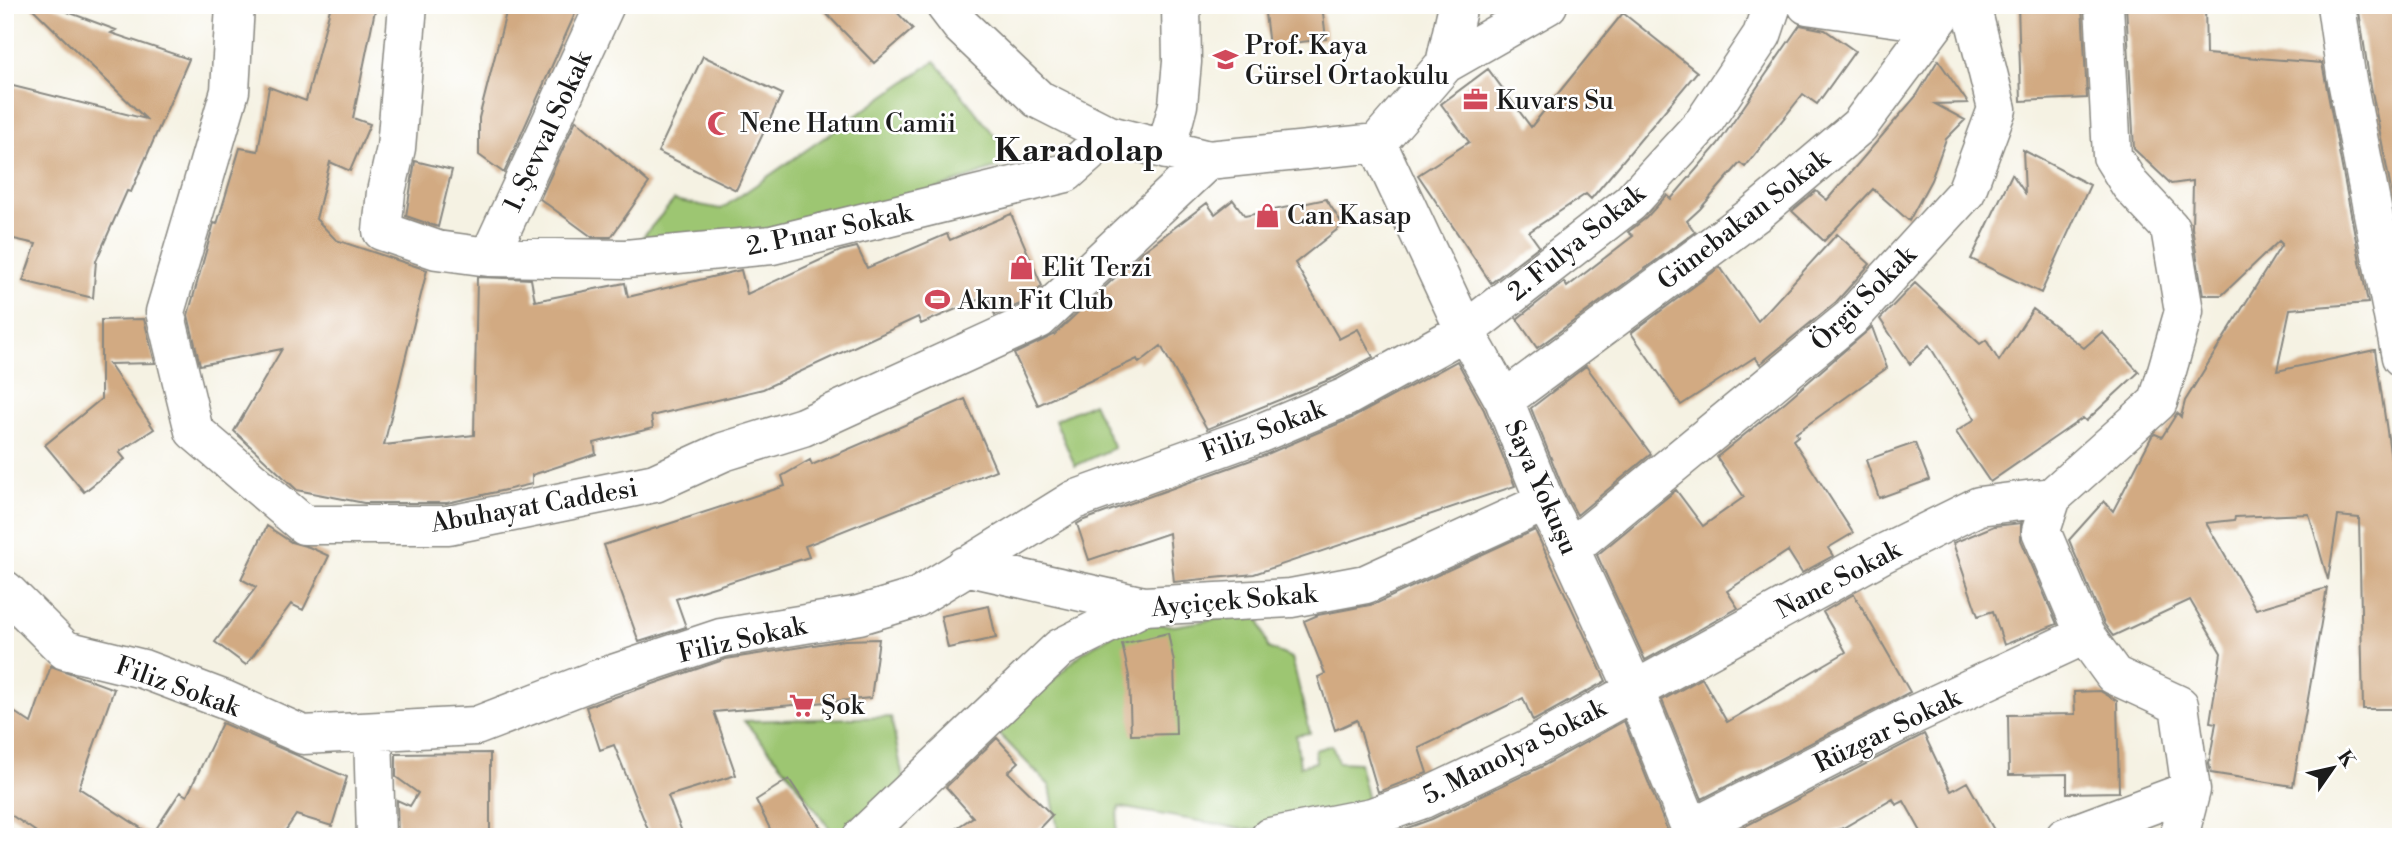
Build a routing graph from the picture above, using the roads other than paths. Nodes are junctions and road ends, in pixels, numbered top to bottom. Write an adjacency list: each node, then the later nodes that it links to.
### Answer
1 (235, 5): 17 (street, Abuhayat Caddesi)
2 (408, 5): 18 (street, 2. Pınar Sokak)
3 (605, 5): 18 (street, 1. Şevval Sokak)
4 (945, 5): 14 (street)
5 (1181, 5): 16 (street)
6 (1458, 5): 13 (street)
7 (1548, 5): 13 (street)
8 (1772, 5): 19 (street, 2. Fulya Sokak)
9 (1807, 5): 12 (street)
10 (2104, 5): 22 (street)
11 (2336, 5): 20 (street)
12 (1956, 6): 21 (street, Günebakan Sokak); 24 (street, Örgü Sokak)
13 (1445, 64): 15 (street)
14 (1109, 135): 16 (street); 18 (street, 2. Pınar Sokak)
15 (1377, 143): 17 (street); 19 (street, Saya Yokuşu)
16 (1166, 150): 17 (street)
17 (1208, 160)
18 (489, 257)
19 (1465, 331): 21 (street, Saya Yokuşu); 25 (street, Filiz Sokak)
20 (2401, 356)
21 (1504, 400): 23 (street, Saya Yokuşu)
22 (2052, 497): 28 (street); 29 (street, Nane Sokak)
23 (1545, 502): 24 (street, Saya Yokuşu); 27 (street, Ayçiçek Sokak)
24 (1570, 549): 29 (street, Saya Yokuşu)
25 (965, 566): 27 (street); 30 (street, Filiz Sokak)
26 (5, 590): 30 (street, Filiz Sokak)
27 (1144, 606): 34 (street, Ayçiçek Sokak)
28 (2085, 635): 31 (street); 32 (street, Rüzgar Sokak)
29 (1634, 689): 32 (street, Saya Yokuşu); 35 (street, 5. Manolya Sokak)
30 (373, 732): 33 (street)
31 (2191, 790): 36 (street); 37 (street)
32 (1693, 833)
33 (376, 837)
34 (862, 837)
35 (1270, 837)
36 (2065, 837)
37 (2179, 837)

